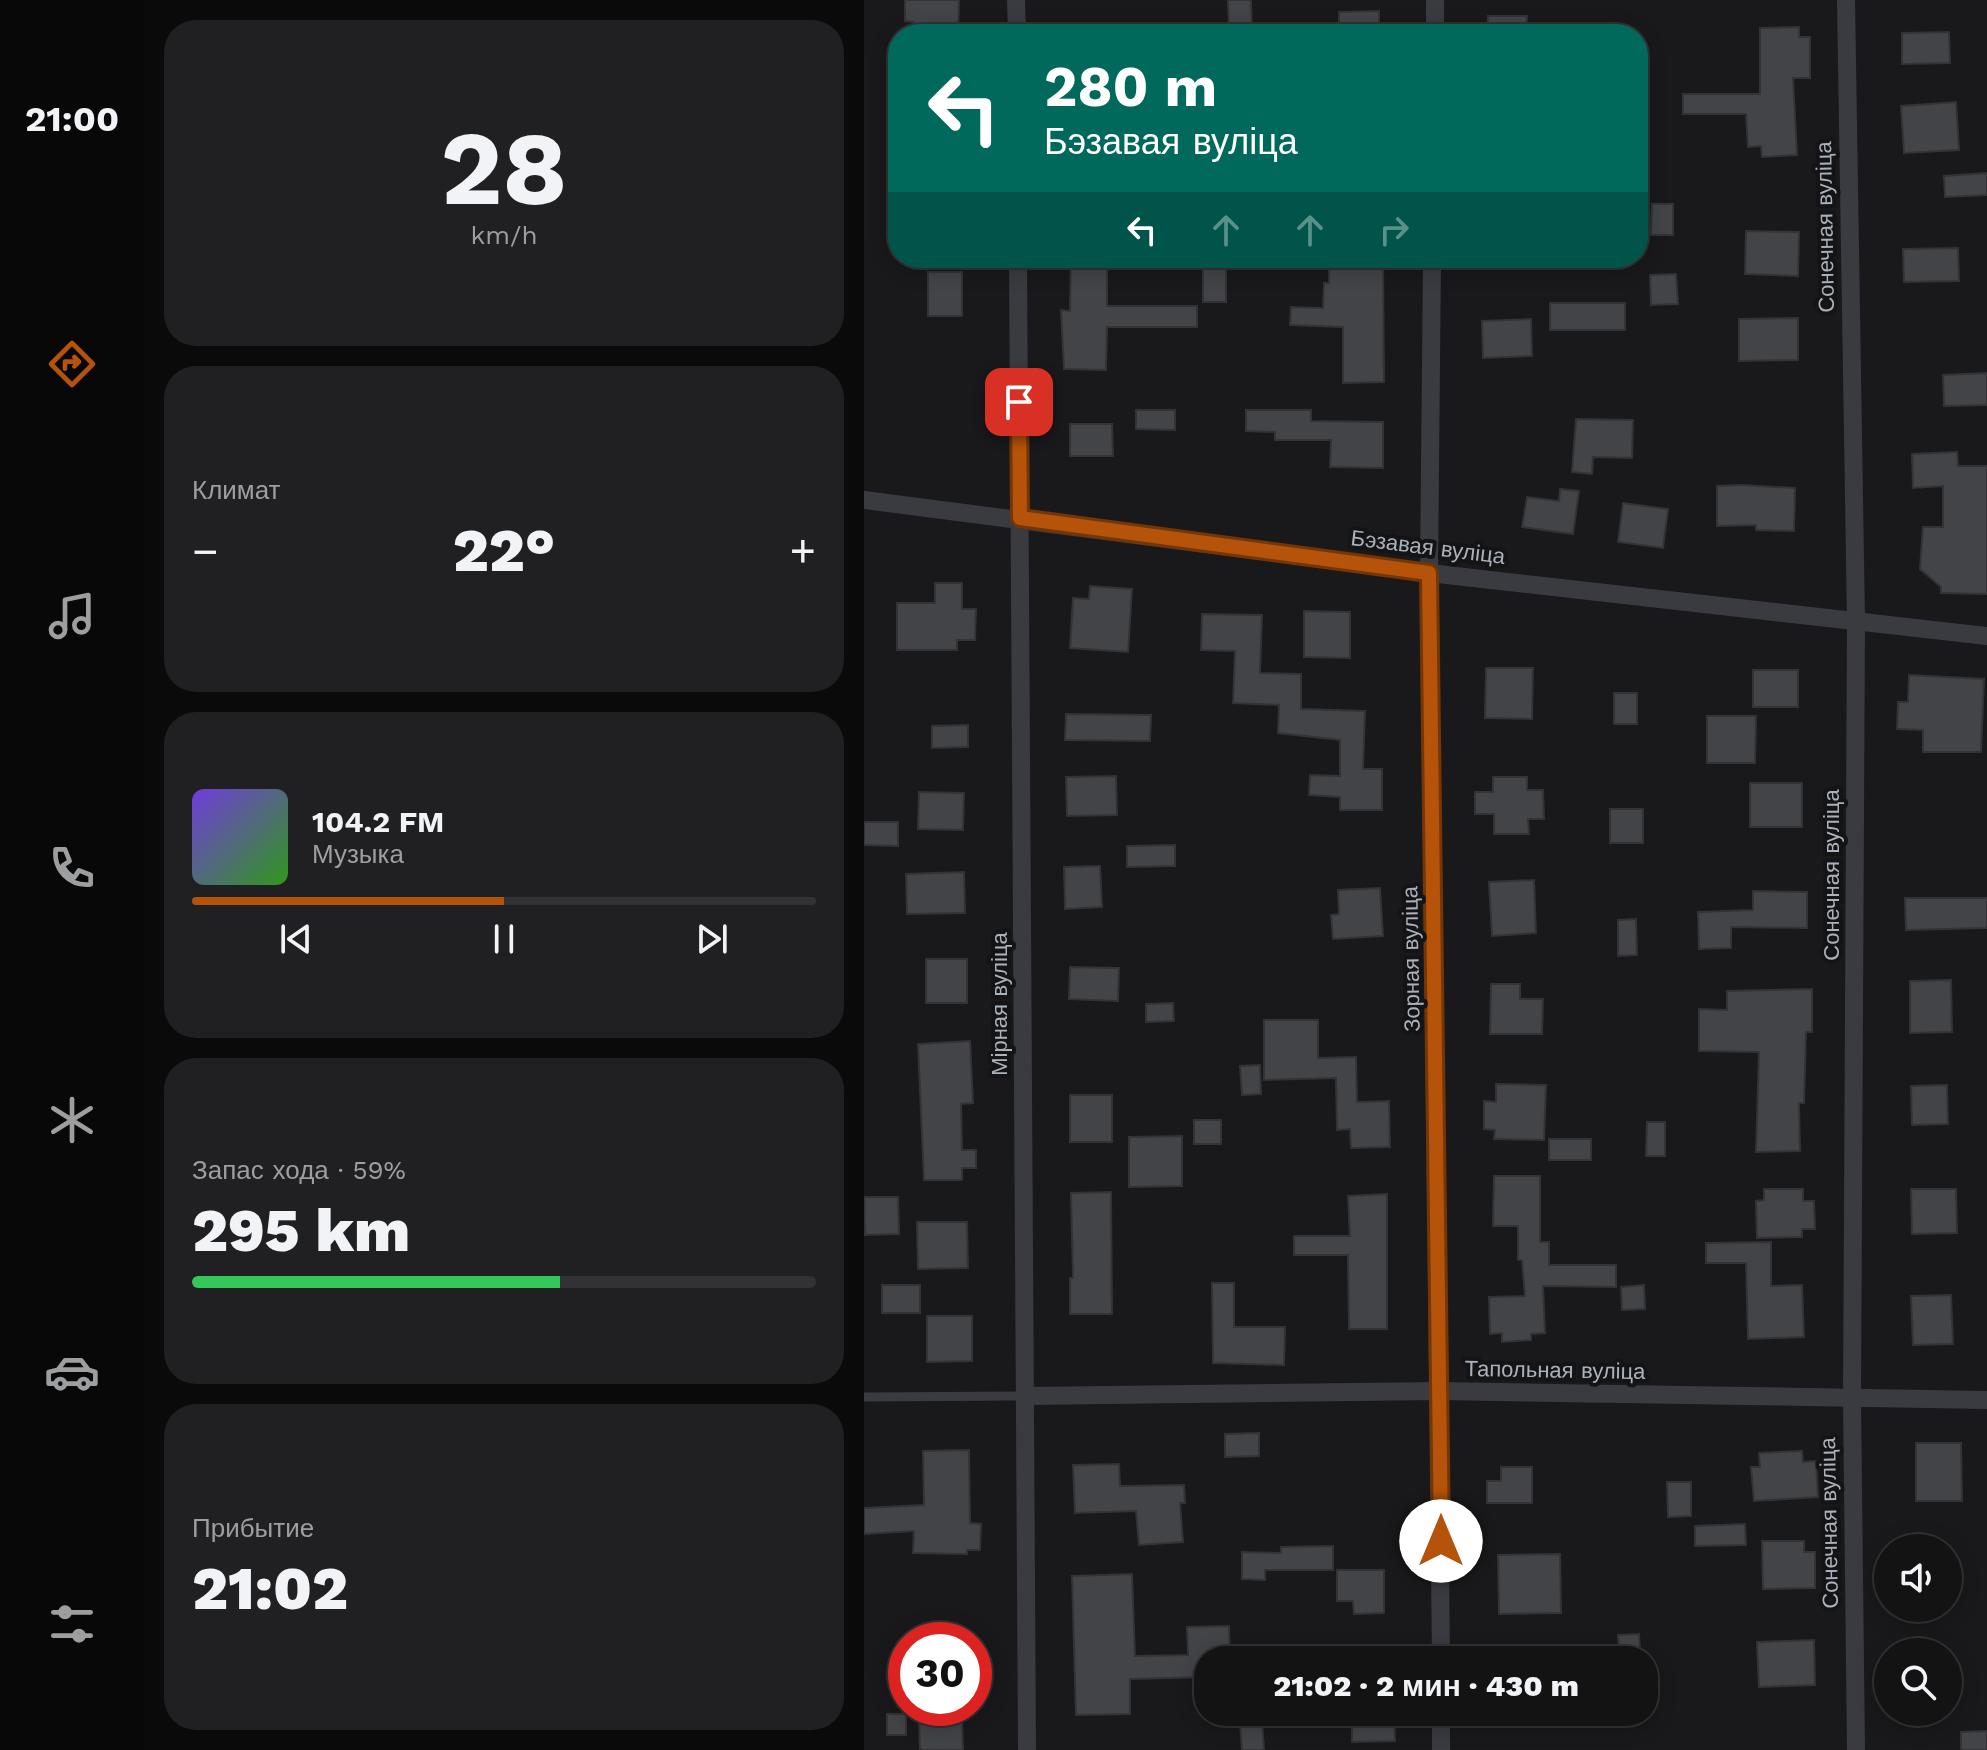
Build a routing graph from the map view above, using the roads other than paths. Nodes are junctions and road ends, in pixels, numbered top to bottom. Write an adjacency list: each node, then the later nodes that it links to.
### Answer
1 (1016, 0): 4 (street)
2 (1435, 0): 5 (street)
3 (1846, 0): 11 (street, Сонечная вуліца)
4 (1017, 24)
5 (1435, 24)
6 (1018, 268): 9 (street, Мірная вуліца)
7 (1432, 268): 10 (street, Зорная вуліца)
8 (864, 500): 9 (street, Бэзавая вуліца)
9 (1020, 518): 10 (street, Бэзавая вуліца); 14 (street, Мірная вуліца)
10 (1429, 573): 11 (street, Бэзавая вуліца); 13 (street, Зорная вуліца)
11 (1856, 621): 12 (street, Бэзавая вуліца); 16 (street, Сонечная вуліца)
12 (1987, 636)
13 (1440, 1391): 14 (street, Тапольная вуліца); 16 (street, Тапольная вуліца); 18 (street, Зорная вуліца)
14 (1025, 1396): 15 (lane); 20 (street, Мірная вуліца)
15 (864, 1397)
16 (1852, 1400): 17 (street, Тапольная вуліца); 22 (street, Сонечная вуліца)
17 (1987, 1400)
18 (1441, 1646)
19 (1441, 1726): 21 (street)
20 (1027, 1750)
21 (1441, 1750)
22 (1856, 1750)

